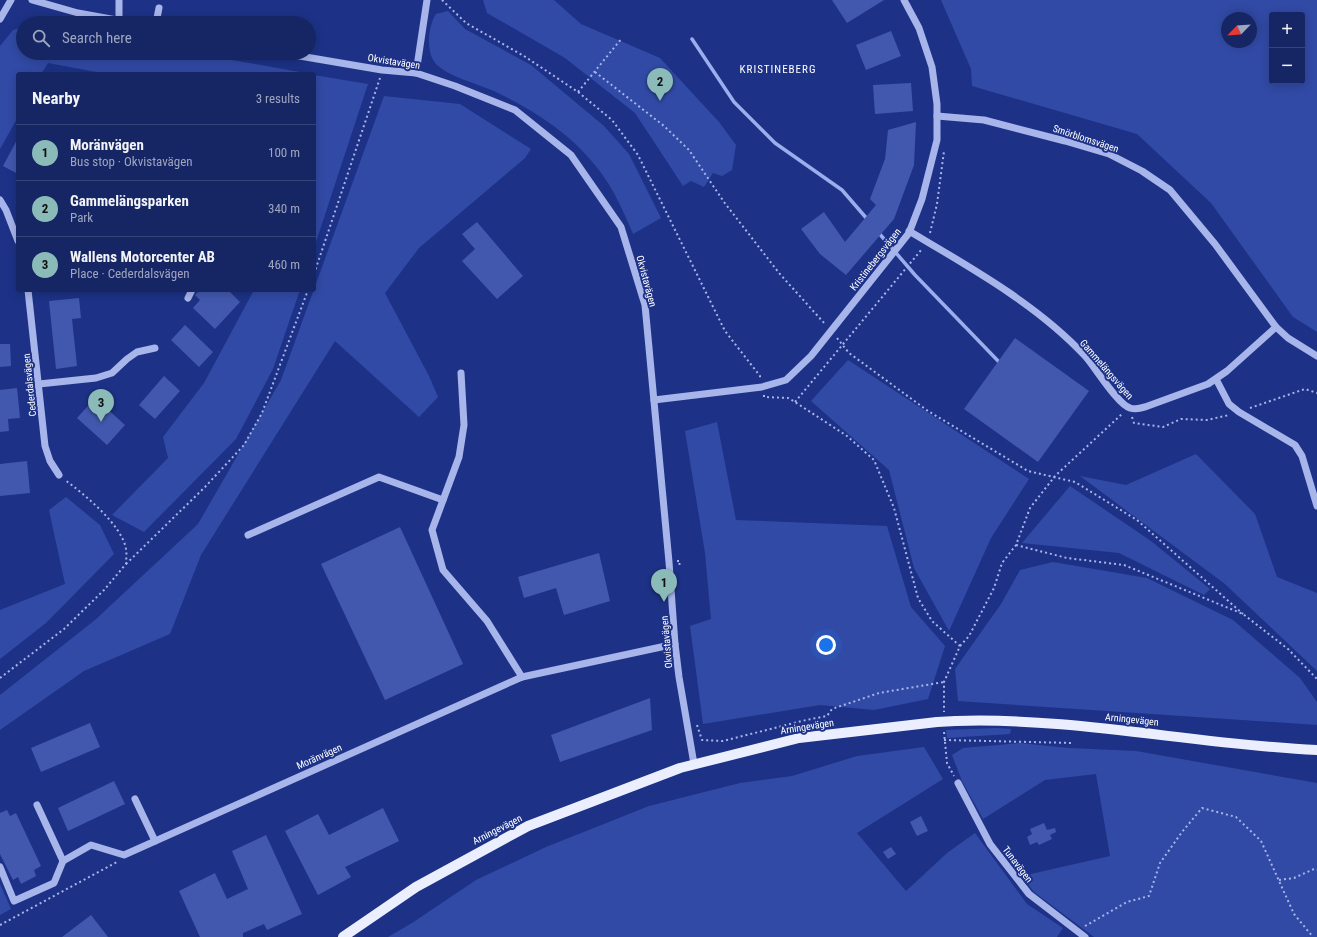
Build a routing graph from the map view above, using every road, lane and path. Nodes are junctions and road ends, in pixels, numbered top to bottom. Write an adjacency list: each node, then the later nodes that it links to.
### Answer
1 (11, 0): 11 (street)
2 (32, 0): 8 (street)
3 (119, 0): 9 (street)
4 (427, 0): 16 (street)
5 (442, 0): 17 (path)
6 (904, 0): 18 (street, Kristinebergsvägen)
7 (159, 8): 10 (street)
8 (96, 16)
9 (119, 16)
10 (157, 16)
11 (0, 19)
12 (622, 38): 15 (path)
13 (316, 59): 14 (street, Okvistavägen)
14 (382, 70): 16 (street, Okvistavägen); 22 (path)
15 (594, 72): 17 (path); 28 (path)
16 (416, 73): 36 (street, Okvistavägen)
17 (578, 92): 34 (path)
18 (937, 116): 20 (street, Kristinebergsvägen); 27 (street, Smörblomsvägen)
19 (0, 200): 21 (street)
20 (910, 231): 28 (street, Kristinebergsvägen); 37 (street, Gammelängsvägen)
21 (16, 236)
22 (316, 268)
23 (28, 292): 33 (street, Cederdalsvägen)
24 (191, 292): 26 (street)
25 (307, 292): 46 (path)
26 (188, 298)
27 (1276, 327): 30 (street, Smörblomsvägen); 32 (street, Gammelängsvägen)
28 (831, 331): 34 (street, Kristinebergsvägen); 40 (path)
29 (155, 348): 33 (street)
30 (1317, 356)
31 (461, 373): 41 (street)
32 (1216, 379): 37 (street, Gammelängsvägen); 38 (street)
33 (39, 384): 39 (street, Cederdalsvägen)
34 (762, 387): 36 (street, Kristinebergsvägen); 50 (path)
35 (1317, 393): 38 (path)
36 (654, 400): 45 (street, Okvistavägen)
37 (1129, 408): 38 (path); 40 (path)
38 (1239, 412): 42 (street)
39 (59, 475): 46 (path)
40 (1055, 476): 44 (path); 48 (path)
41 (443, 500): 43 (street); 51 (street)
42 (1317, 506)
43 (248, 535)
44 (1016, 545): 48 (path); 50 (path)
45 (670, 562): 47 (path); 49 (street, Okvistavägen)
46 (126, 564): 52 (path)
47 (678, 574)
48 (1243, 614): 53 (path)
49 (675, 644): 51 (street, Moränvägen); 60 (street, Okvistavägen)
50 (960, 646): 54 (path)
51 (522, 677): 64 (street, Moränvägen)
52 (0, 678)
53 (1317, 679)
54 (944, 682): 55 (path); 56 (path)
55 (695, 718)
56 (942, 721): 57 (path); 59 (main road, Arningevägen, bridge); 60 (main road, Arningevägen)
57 (944, 740): 58 (path); 61 (path)
58 (1072, 743)
59 (1317, 750)
60 (694, 764): 72 (main road, Arningevägen)
61 (958, 784): 71 (street, Tunavägen)
62 (135, 799): 64 (street)
63 (37, 805): 66 (street)
64 (155, 841): 65 (street, Moränvägen)
65 (124, 855): 66 (street); 70 (path)
66 (63, 861): 67 (street)
67 (0, 867)
68 (1317, 870): 69 (path)
69 (1279, 880): 71 (path); 74 (path)
70 (0, 925)
71 (1078, 931): 73 (street, Tunavägen)
72 (343, 937)
73 (1085, 937)
74 (1313, 937)

